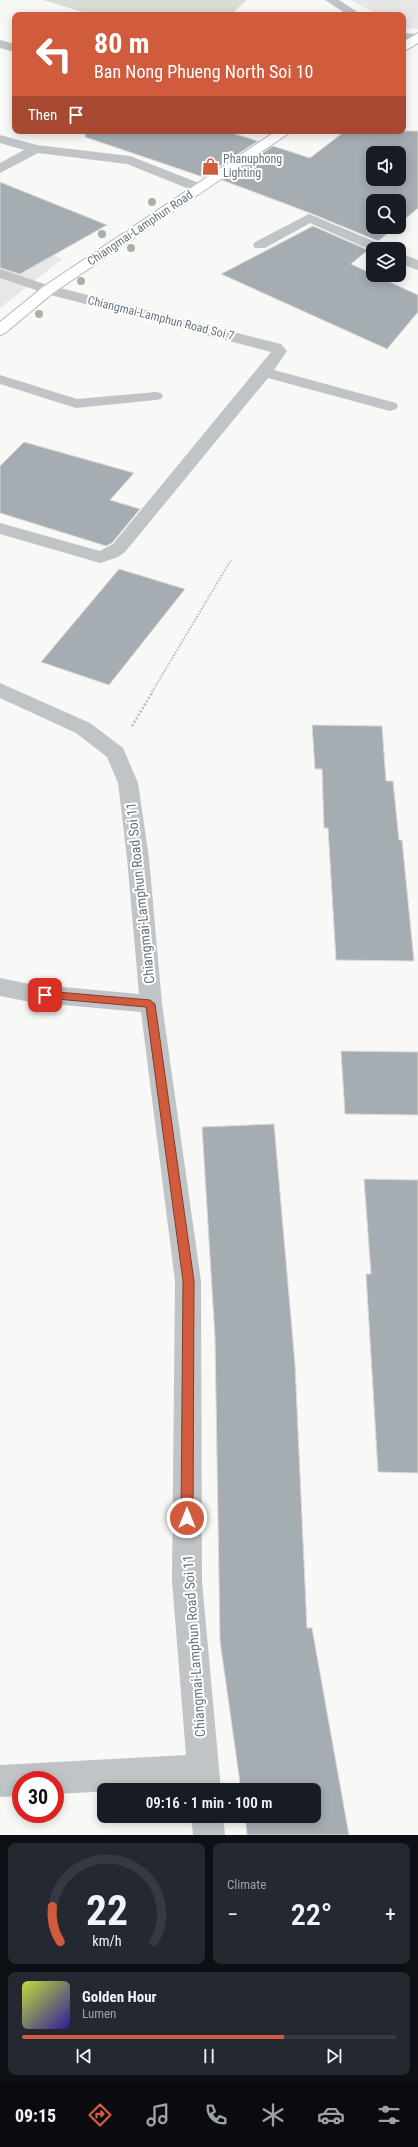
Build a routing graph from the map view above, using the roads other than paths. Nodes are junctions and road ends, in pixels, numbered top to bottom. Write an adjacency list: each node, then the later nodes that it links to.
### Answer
1 (331, 0): 2 (street)
2 (351, 12)
3 (406, 37): 4 (street)
4 (418, 38): 6 (main road)
5 (0, 44): 7 (street)
6 (406, 46)
7 (12, 47)
8 (280, 134): 12 (main road, Chiangmai-Lamphun Road)
9 (0, 139): 10 (street)
10 (36, 149): 11 (street); 12 (street)
11 (0, 169)
12 (199, 188): 18 (main road, Chiangmai-Lamphun Road)
13 (366, 243): 14 (street)
14 (260, 245)
15 (406, 260): 16 (street)
16 (418, 266)
17 (0, 273): 18 (lane)
18 (48, 290): 19 (main road, Chiangmai-Lamphun Road); 20 (street, Chiangmai-Lamphun Road Soi 7)
19 (0, 330)
20 (264, 372): 23 (street); 24 (street)
21 (0, 379): 22 (lane)
22 (156, 396)
23 (390, 406)
24 (0, 528)
25 (0, 690): 27 (street, Chiangmai-Lamphun Road Soi 11)
26 (0, 987): 27 (street)
27 (150, 1004): 28 (street, Chiangmai-Lamphun Road Soi 11)
28 (204, 1780): 29 (street)
29 (0, 1781)
30 (208, 1823): 31 (street)
31 (209, 1835)

